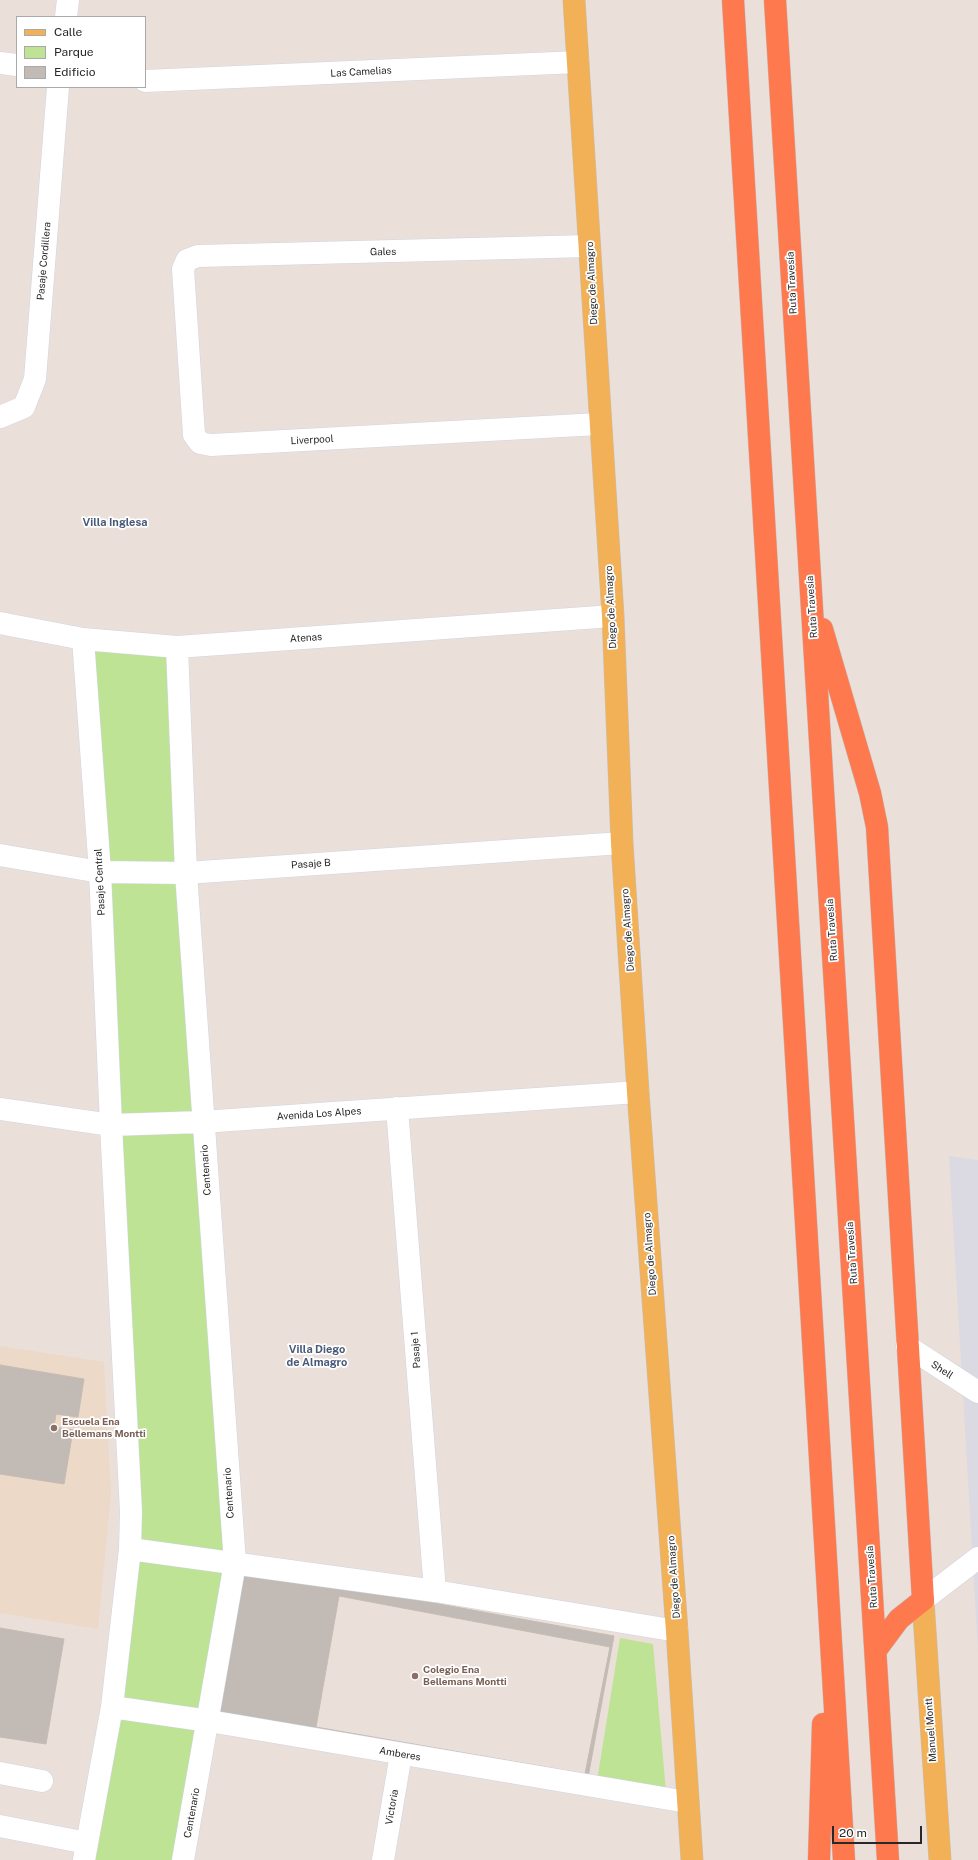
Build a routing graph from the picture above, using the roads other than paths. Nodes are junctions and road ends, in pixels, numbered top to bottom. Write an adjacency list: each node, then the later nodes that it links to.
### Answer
1 (68, 0): 5 (street)
2 (574, 0): 7 (main road, Diego de Almagro)
3 (733, 0): 34 (highway)
4 (775, 0): 15 (highway, Ruta Travesía)
5 (66, 16)
6 (0, 62): 8 (street)
7 (578, 62): 9 (street, Las Camelias); 11 (main road, Diego de Almagro)
8 (16, 65)
9 (146, 81)
10 (58, 88): 13 (street, Pasaje Cordillera)
11 (590, 246): 12 (street, Gales); 14 (main road, Diego de Almagro)
12 (183, 269): 14 (street, Liverpool)
13 (0, 417)
14 (599, 424): 16 (main road, Diego de Almagro)
15 (811, 593): 29 (highway); 38 (highway, Ruta Travesía)
16 (613, 616): 19 (street, Atenas); 20 (main road, Diego de Almagro)
17 (0, 623): 18 (street, Atenas)
18 (83, 639): 19 (street, Atenas); 22 (street, Pasaje Central)
19 (177, 647): 23 (street)
20 (622, 843): 23 (street, Pasaje B); 24 (main road, Diego de Almagro)
21 (0, 855): 22 (street, Pasaje B)
22 (100, 872): 23 (street, Pasaje B); 28 (street, Pasaje Central)
23 (186, 873): 27 (street)
24 (638, 1092): 25 (street, Avenida Los Alpes); 37 (main road, Diego de Almagro)
25 (397, 1108): 27 (street, Avenida Los Alpes); 35 (street, Pasaje 1)
26 (0, 1109): 28 (street, Avenida Los Alpes)
27 (202, 1122): 28 (street, Avenida Los Alpes); 33 (street, Centenario)
28 (111, 1125): 31 (street)
29 (907, 1346): 30 (street, Shell); 36 (highway)
30 (978, 1392)
31 (130, 1549): 33 (street); 39 (street)
32 (978, 1558): 36 (street)
33 (235, 1563): 35 (street); 40 (street, Centenario)
34 (826, 1571): 50 (highway); 51 (highway)
35 (435, 1591): 37 (street)
36 (922, 1600): 38 (highway); 53 (main road, Manuel Montt)
37 (678, 1631): 44 (main road, Diego de Almagro)
38 (876, 1650): 52 (highway, Ruta Travesía)
39 (112, 1707): 40 (street, Amberes); 46 (street)
40 (208, 1721): 41 (street, Amberes); 47 (street, Centenario)
41 (401, 1754): 44 (street, Amberes); 48 (street, Victoria)
42 (0, 1773): 43 (street)
43 (42, 1781)
44 (687, 1802): 49 (main road, Diego de Almagro)
45 (0, 1826): 46 (street)
46 (86, 1852)
47 (183, 1860)
48 (383, 1860)
49 (692, 1860)
50 (819, 1860)
51 (844, 1860)
52 (888, 1860)
53 (940, 1860)

